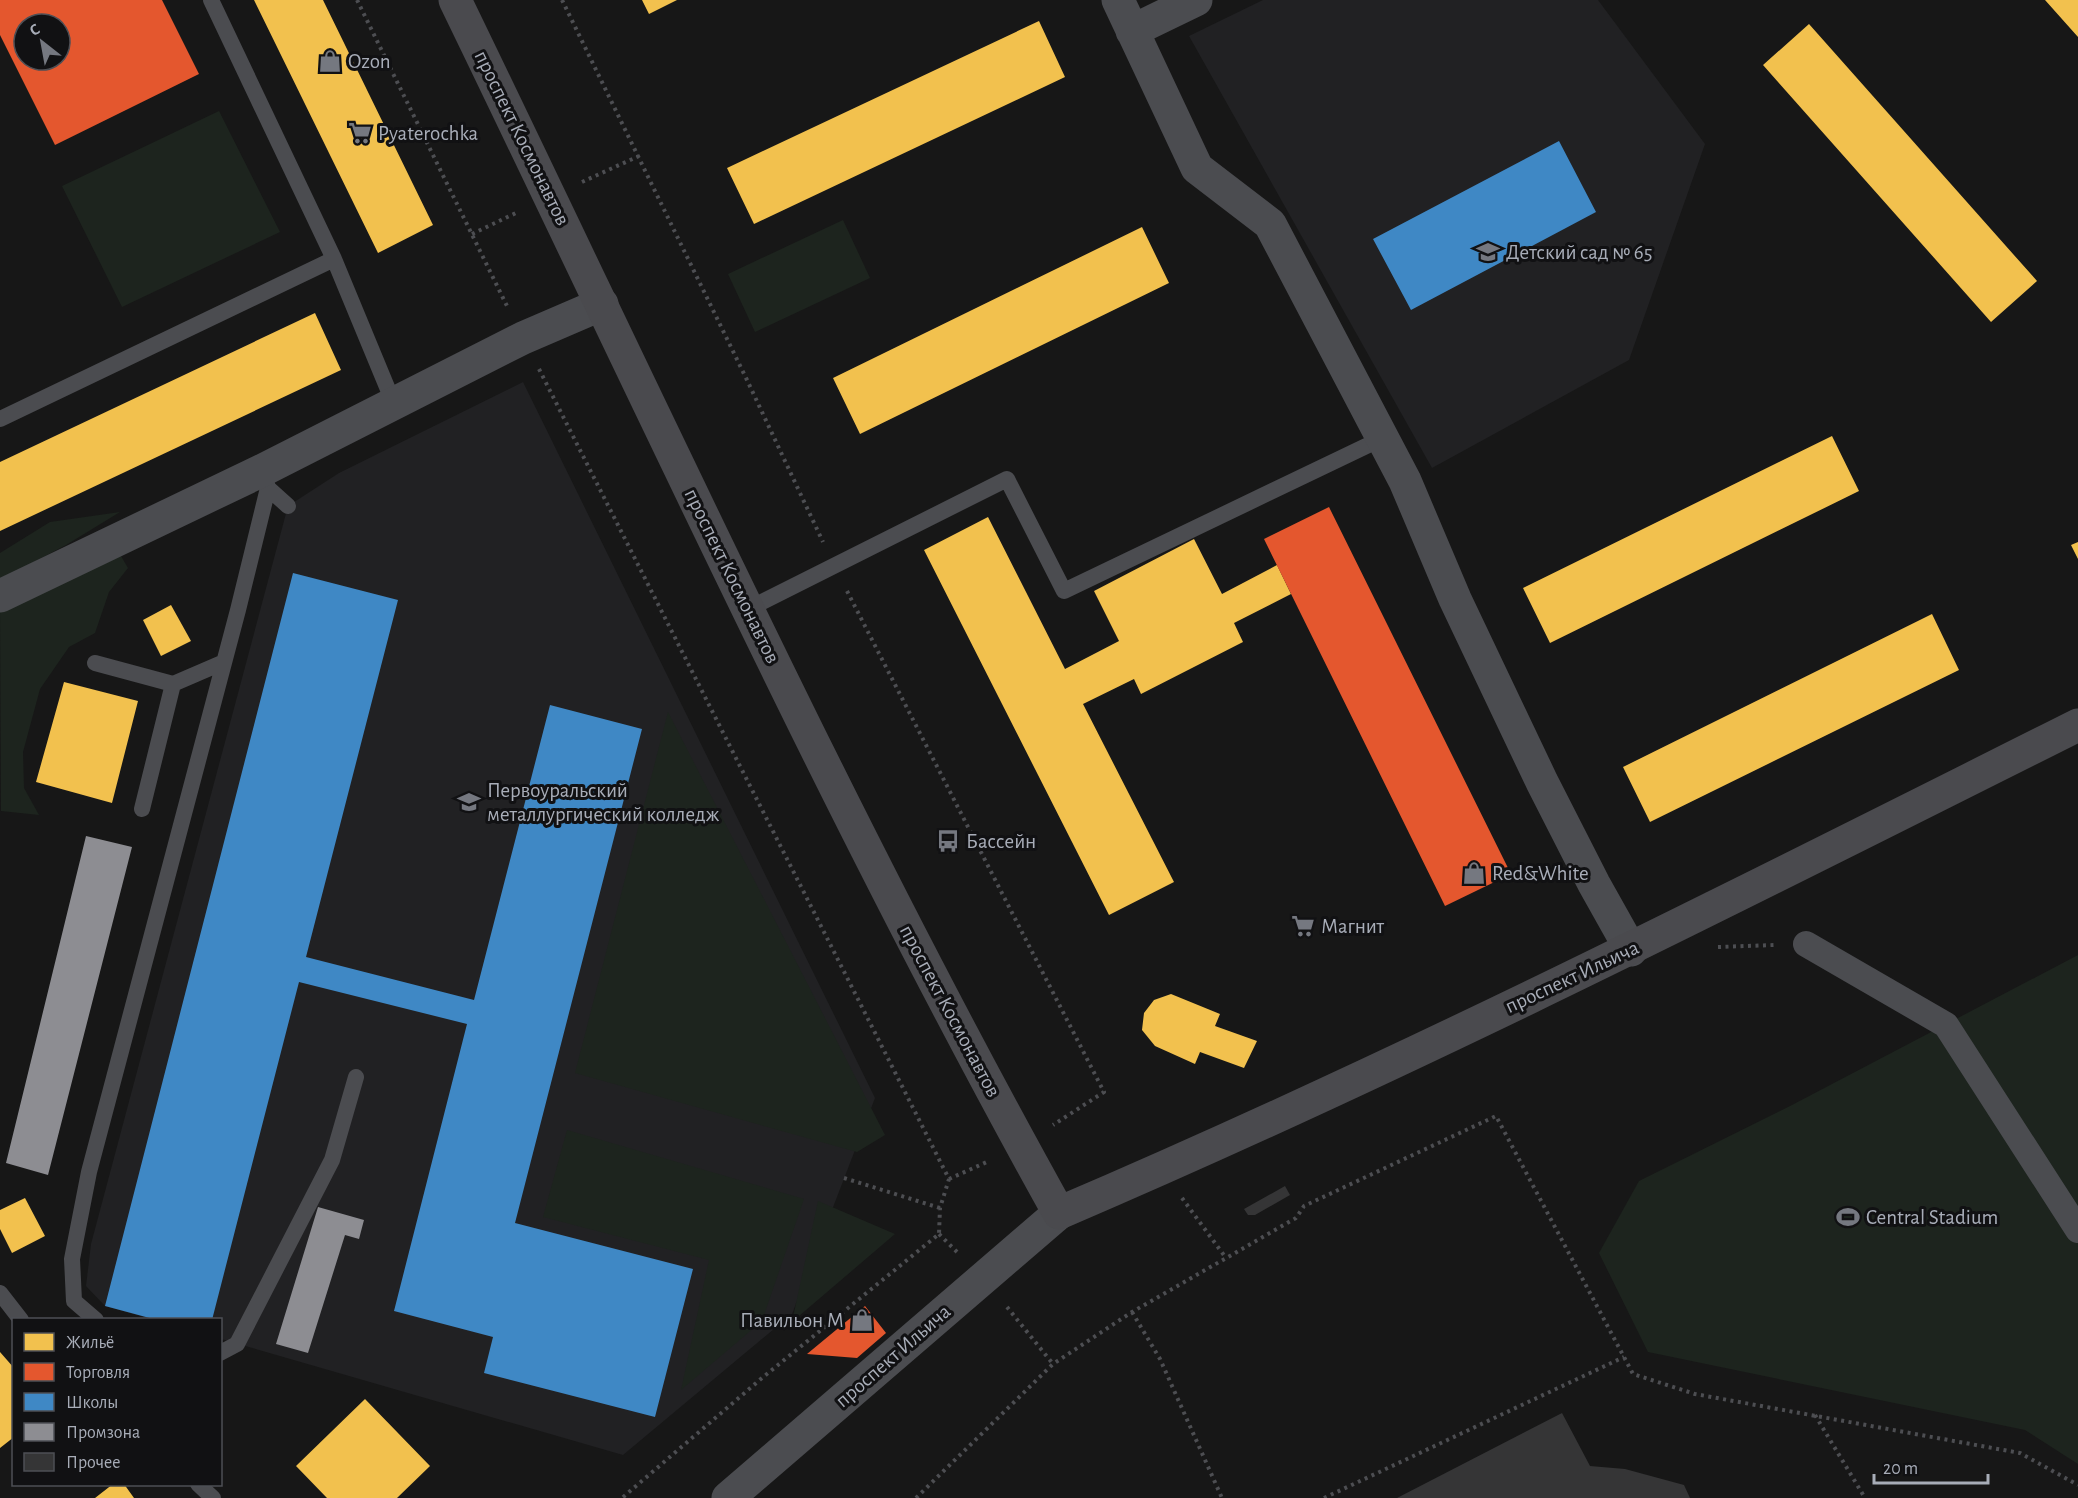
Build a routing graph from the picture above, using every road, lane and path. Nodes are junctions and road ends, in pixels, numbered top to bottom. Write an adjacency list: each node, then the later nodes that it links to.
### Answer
1 (211, 0): 7 (lane)
2 (357, 0): 9 (path)
3 (455, 0): 8 (main road, проспект Космонавтов)
4 (1118, 0): 6 (street)
5 (1196, 0): 6 (street)
6 (1132, 31): 12 (street)
7 (334, 259): 10 (lane); 11 (lane)
8 (602, 304): 9 (street); 16 (main road, проспект Космонавтов)
9 (523, 338): 10 (street); 28 (path)
10 (394, 404): 13 (street)
11 (0, 419)
12 (1383, 438): 16 (lane); 23 (street)
13 (265, 479): 14 (lane); 15 (street); 17 (lane)
14 (288, 506)
15 (0, 596)
16 (748, 609): 26 (main road, проспект Космонавтов)
17 (224, 662): 19 (lane); 35 (lane)
18 (95, 663): 19 (lane)
19 (172, 684): 21 (lane)
20 (2078, 725): 23 (main road, проспект Ильича)
21 (142, 809)
22 (1806, 944): 31 (street)
23 (1630, 950): 30 (main road, проспект Ильича)
24 (357, 1077): 36 (lane)
25 (1104, 1092): 26 (path)
26 (1021, 1146): 28 (path); 30 (main road)
27 (844, 1178): 29 (path)
28 (949, 1179): 29 (path)
29 (940, 1208): 42 (path)
30 (1059, 1213): 43 (street, проспект Ильича)
31 (2078, 1230)
32 (0, 1293): 34 (lane)
33 (1132, 1312): 37 (path); 44 (path); 45 (path)
34 (19, 1318)
35 (94, 1318)
36 (222, 1352)
37 (1624, 1358): 38 (path); 46 (path)
38 (1815, 1415): 39 (path); 47 (path)
39 (2078, 1485)
40 (199, 1486): 41 (lane)
41 (213, 1498)
42 (622, 1498)
43 (728, 1498)
44 (916, 1498)
45 (1222, 1498)
46 (1324, 1498)
47 (1865, 1498)

